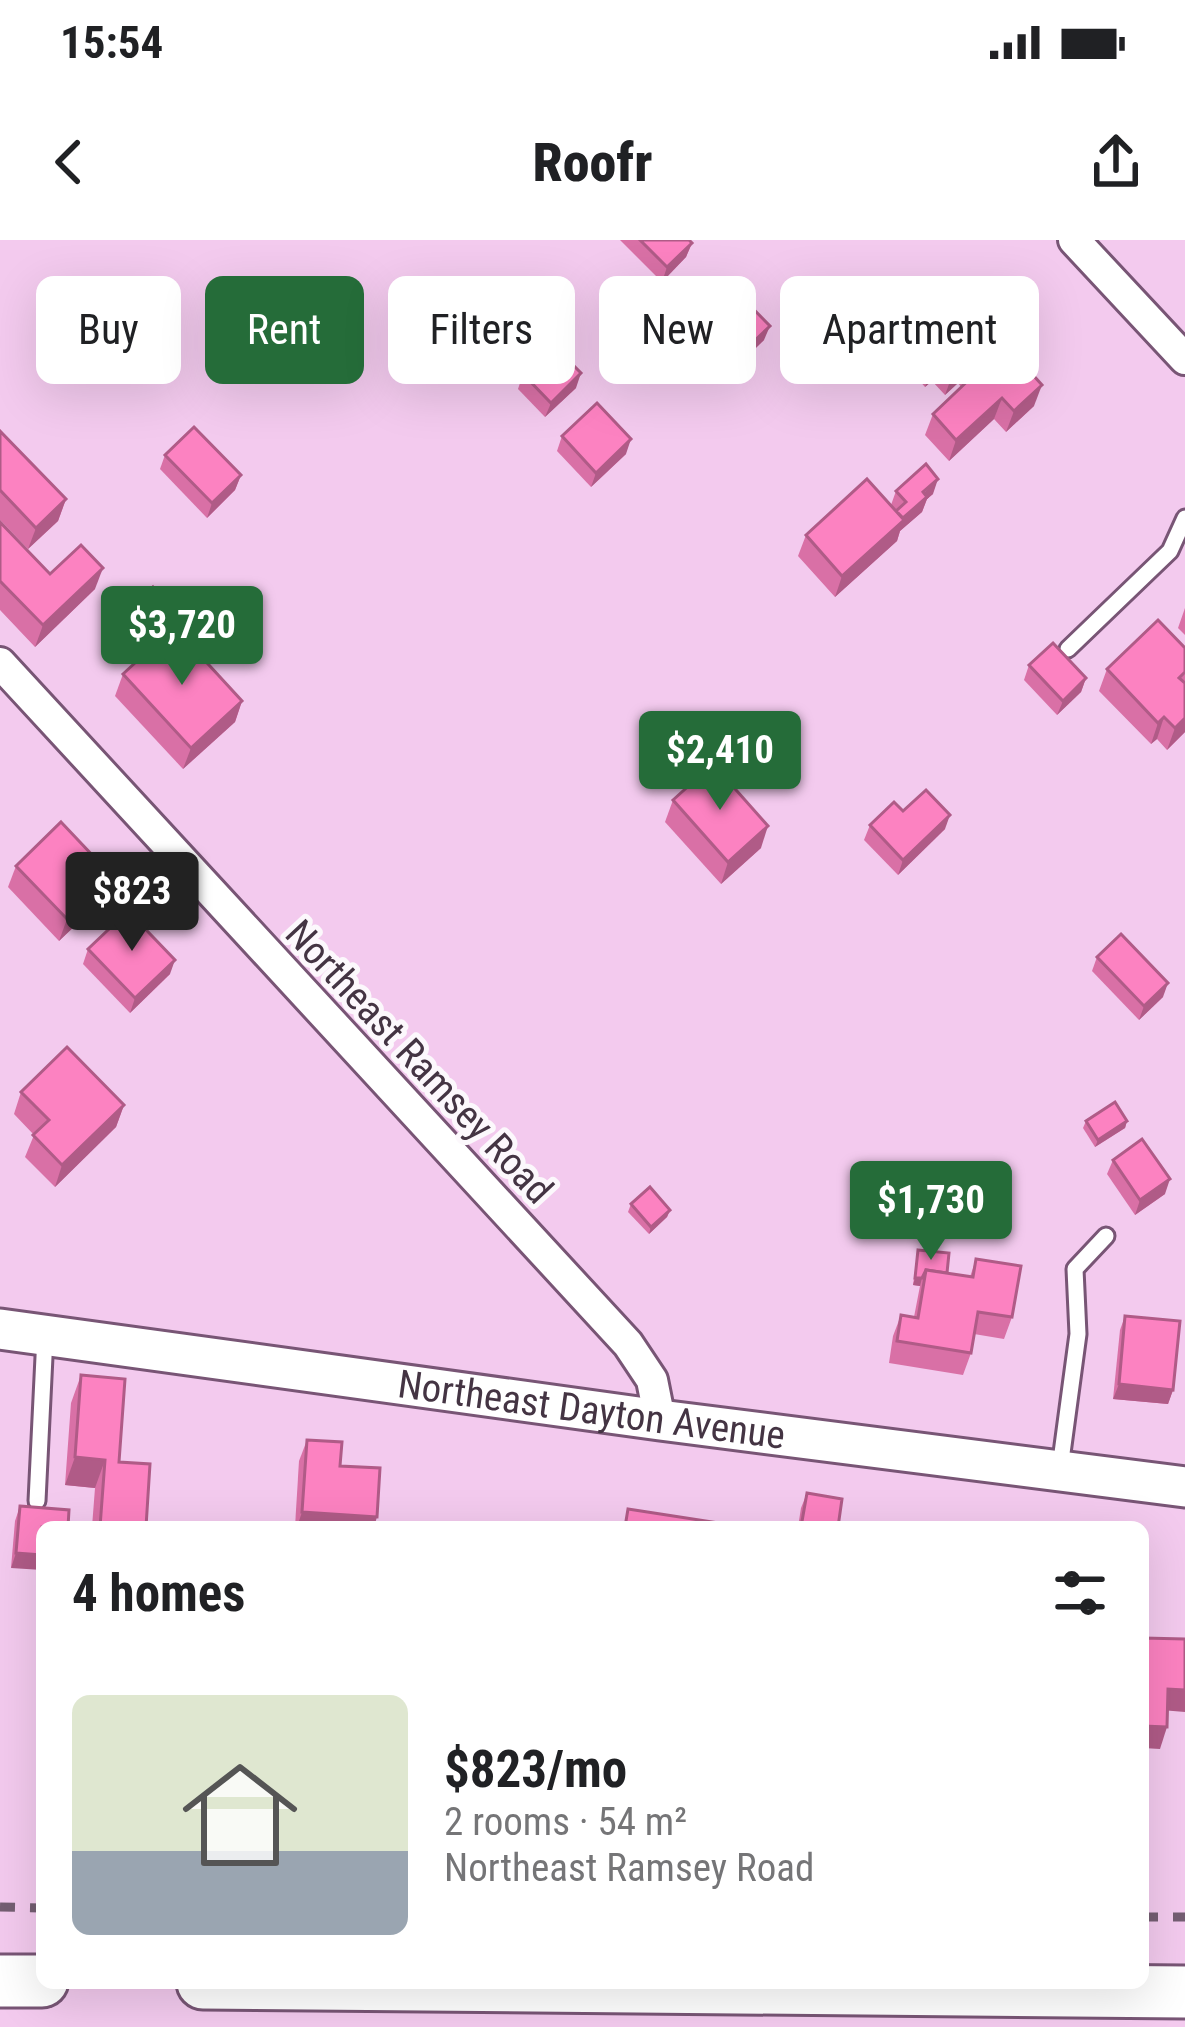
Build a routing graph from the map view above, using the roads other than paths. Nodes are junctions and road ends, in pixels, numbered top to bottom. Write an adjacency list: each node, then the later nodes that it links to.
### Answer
1 (1074, 240): 2 (street)
2 (1185, 359)
3 (1185, 518): 4 (lane)
4 (1068, 649)
5 (0, 663): 9 (street, Northeast Ramsey Road)
6 (1106, 1235): 10 (lane)
7 (0, 1329): 8 (street, Northeast Dayton Avenue)
8 (45, 1335): 9 (street, Northeast Dayton Avenue); 12 (lane)
9 (660, 1420): 10 (street, Northeast Dayton Avenue)
10 (1060, 1471): 11 (street, Northeast Dayton Avenue)
11 (1185, 1487)
12 (37, 1501)
13 (0, 1981): 14 (main road)
14 (36, 1982)
15 (858, 1989): 16 (main road)
16 (1185, 1992)

